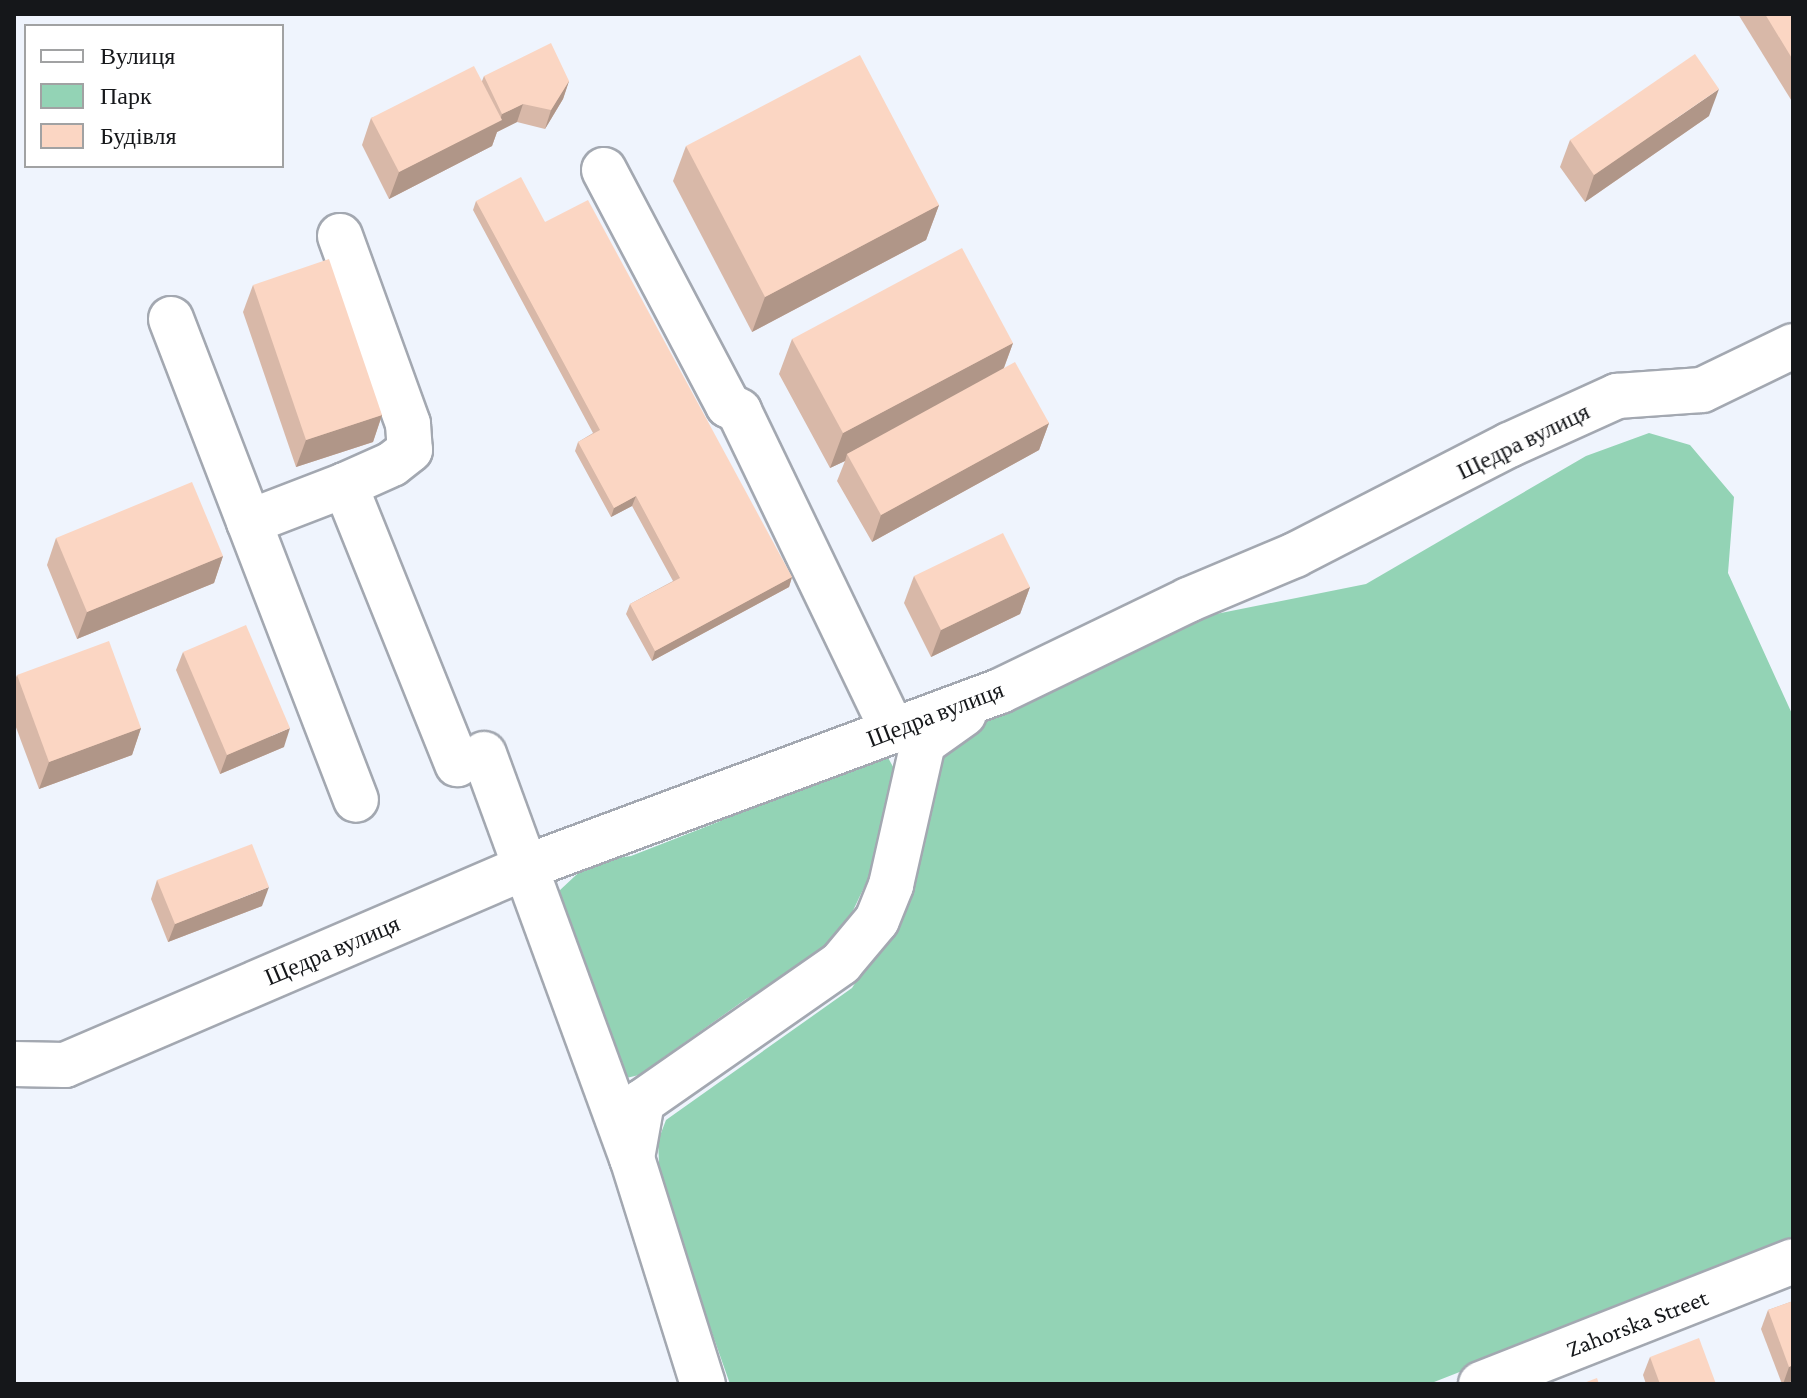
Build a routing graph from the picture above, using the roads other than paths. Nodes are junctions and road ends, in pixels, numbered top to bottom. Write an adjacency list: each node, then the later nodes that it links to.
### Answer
1 (604, 170): 8 (street)
2 (340, 236): 5 (street)
3 (171, 319): 6 (street)
4 (1793, 346): 7 (street, Щедра вулиця)
5 (345, 485): 6 (street); 10 (street)
6 (249, 522): 9 (street)
7 (1000, 691): 8 (street, Щедра вулиця); 12 (street)
8 (893, 731): 10 (street, Щедра вулиця)
9 (356, 800)
10 (526, 867): 11 (street, Щедра вулиця); 12 (street)
11 (14, 1064)
12 (632, 1158): 14 (street)
13 (1793, 1261): 15 (street, Zahorska Street)
14 (703, 1384)
15 (1481, 1384)

